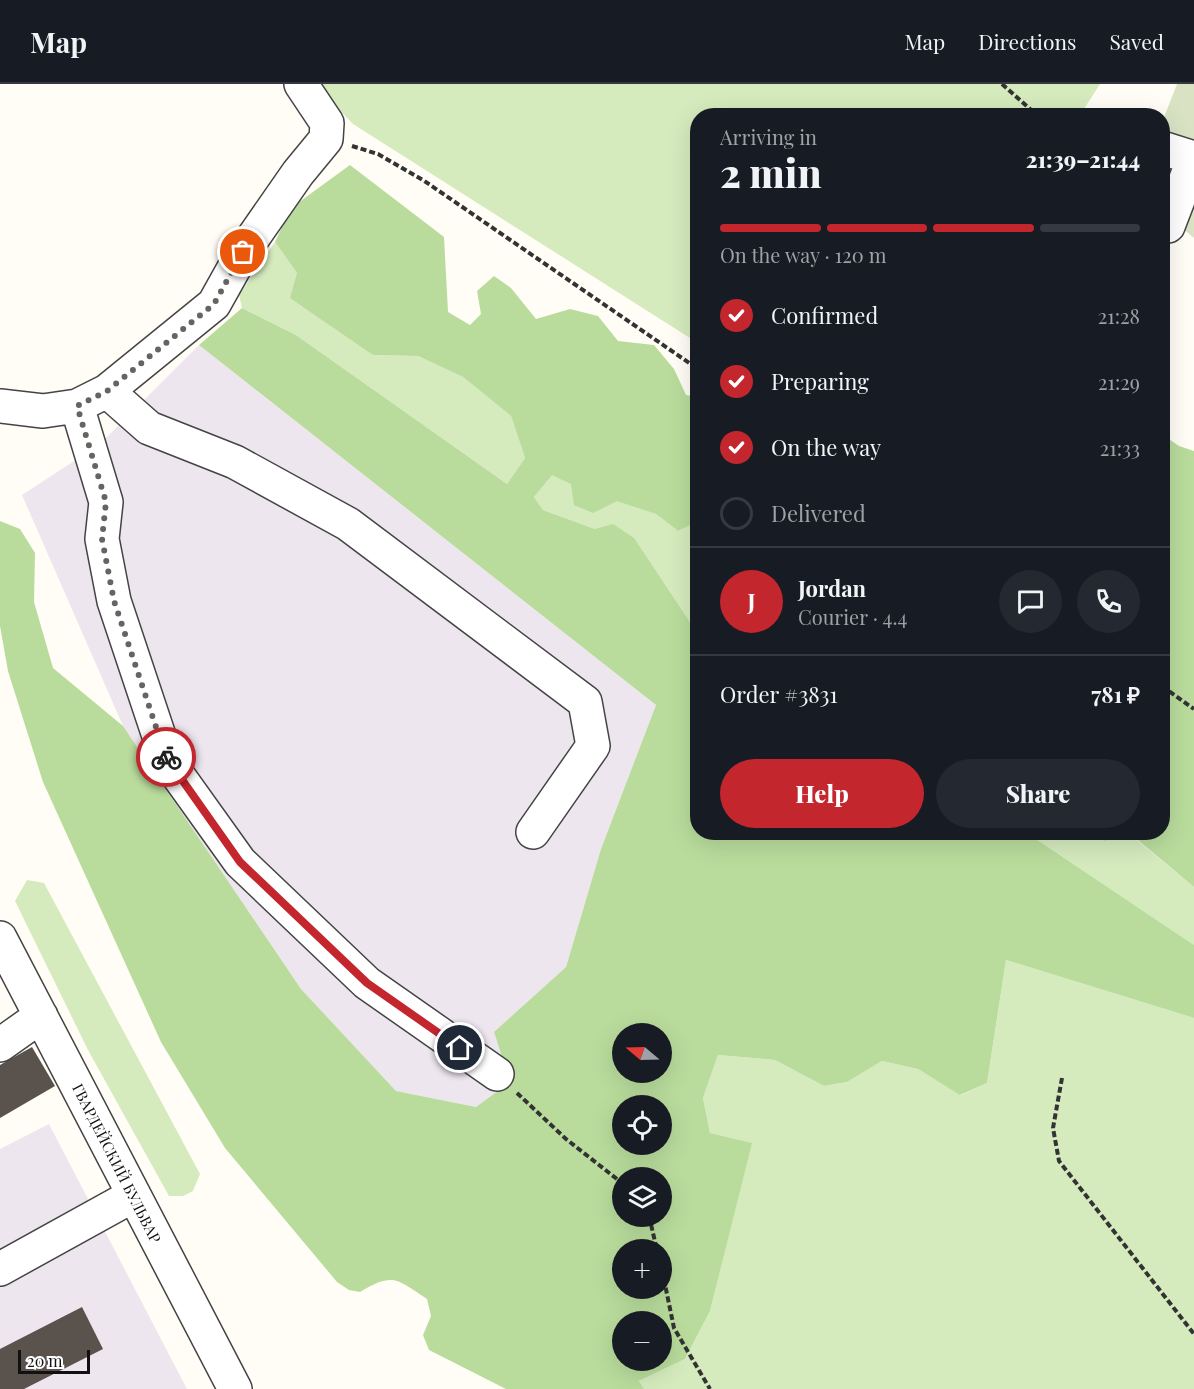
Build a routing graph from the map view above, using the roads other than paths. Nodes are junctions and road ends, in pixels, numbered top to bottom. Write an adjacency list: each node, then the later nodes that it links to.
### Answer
1 (301, 84): 5 (street)
2 (1170, 150): 3 (street)
3 (1194, 158): 4 (street)
4 (1170, 218)
5 (107, 391): 7 (street); 8 (street)
6 (0, 406): 7 (street)
7 (77, 406): 12 (street)
8 (532, 832)
9 (0, 938): 10 (street, ГВАРДЕЙСКИЙ БУЛЬВАР)
10 (41, 1016): 11 (street); 13 (street, ГВАРДЕЙСКИЙ БУЛЬВАР)
11 (0, 1045)
12 (497, 1074)
13 (134, 1195): 14 (street); 15 (street, ГВАРДЕЙСКИЙ БУЛЬВАР)
14 (0, 1269)
15 (235, 1389)

